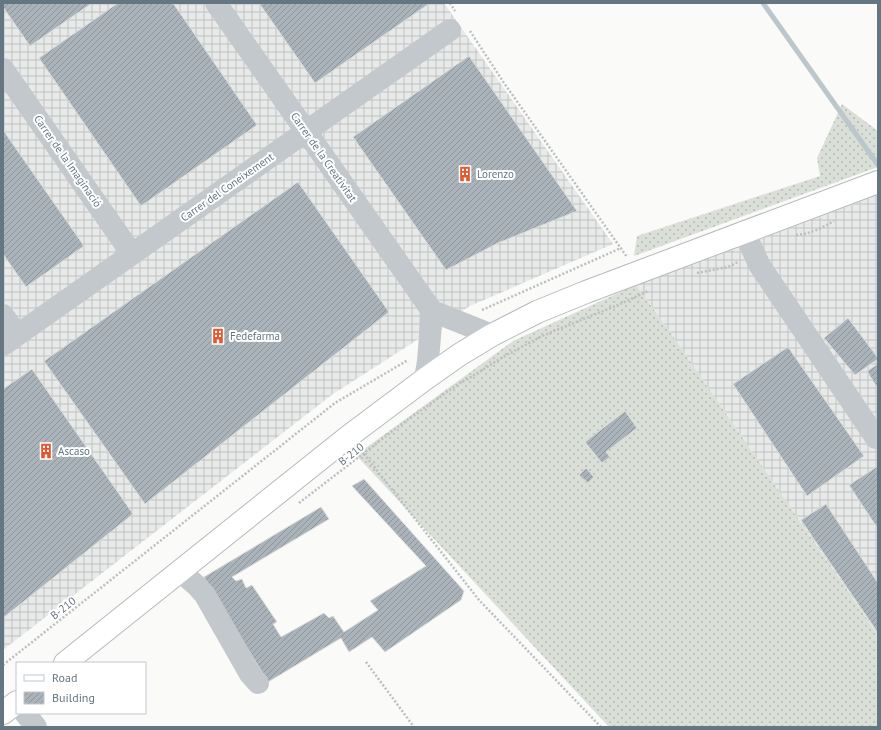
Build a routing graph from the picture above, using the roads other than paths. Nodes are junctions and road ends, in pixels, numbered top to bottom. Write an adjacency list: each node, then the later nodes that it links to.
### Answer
1 (216, 3): 4 (street, Carrer de la Creativitat)
2 (458, 23): 4 (street, Carrer del Coneixement)
3 (3, 69): 7 (street, Carrer de la Imaginació)
4 (306, 131): 7 (street, Carrer del Coneixement); 8 (street, Carrer de la Creativitat)
5 (878, 182): 6 (main road, B-210)
6 (744, 232): 10 (main road, B-210); 13 (street)
7 (132, 254): 11 (street, Carrer del Coneixement)
8 (432, 311): 10 (street); 12 (street)
9 (3, 315): 11 (street)
10 (492, 335): 12 (main road, B-210)
11 (10, 340)
12 (425, 379): 14 (main road, B-210)
13 (876, 438)
14 (180, 572): 15 (main road, B-210); 16 (street)
15 (66, 662)
16 (258, 683)
17 (16, 703): 18 (main road)
18 (3, 713)
19 (26, 714): 20 (street)
20 (36, 727)

